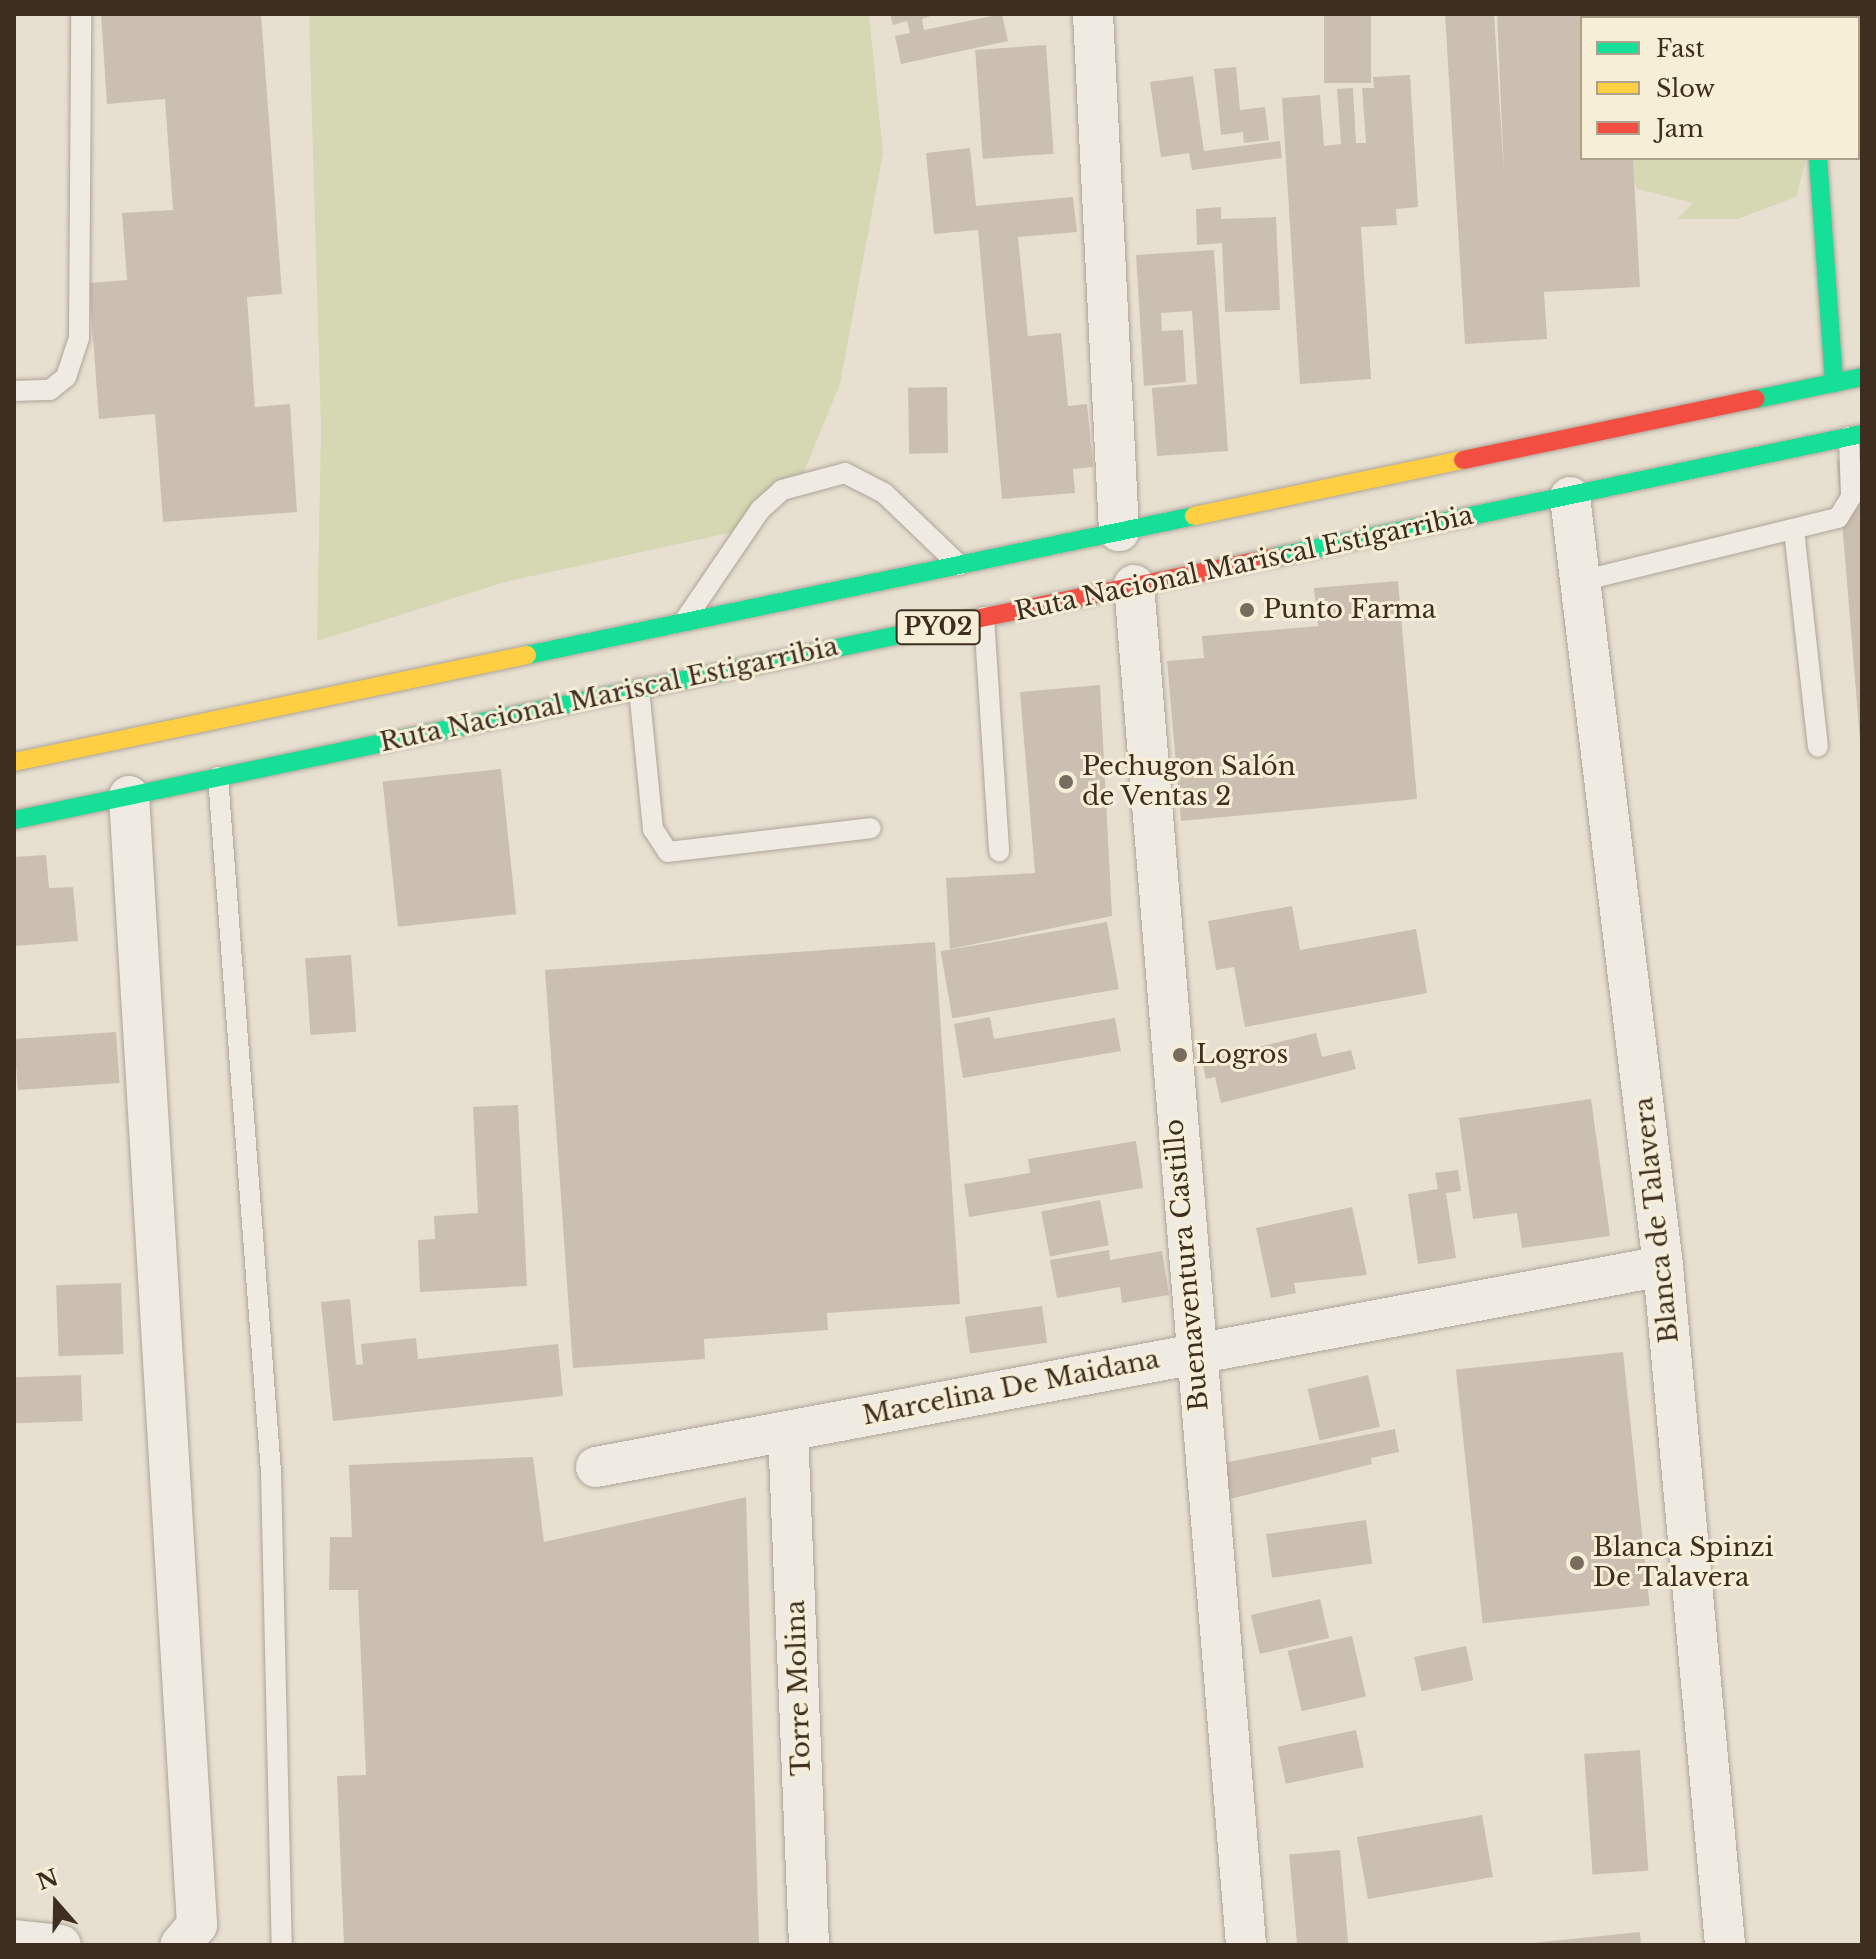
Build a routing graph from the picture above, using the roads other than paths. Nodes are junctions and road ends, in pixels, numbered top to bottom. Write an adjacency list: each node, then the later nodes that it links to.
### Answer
1 (81, 14): 6 (lane)
2 (1093, 14): 10 (street)
3 (1818, 160): 5 (main road)
4 (1862, 377): 5 (main road, PY02)
5 (1834, 383): 10 (main road, PY02)
6 (14, 391)
7 (1855, 436): 8 (main road, Ruta Nacional Mariscal Estigarribia / PY02); 9 (lane)
8 (1570, 497): 12 (street, Blanca de Talavera); 13 (main road, Ruta Nacional Mariscal Estigarribia / PY02)
9 (1794, 530): 12 (lane); 17 (lane)
10 (1119, 531): 11 (main road, PY02)
11 (959, 565): 15 (main road, PY02); 15 (lane)
12 (1581, 581): 24 (street, Blanca de Talavera)
13 (1134, 585): 14 (main road, Ruta Nacional Mariscal Estigarribia / PY02); 25 (street, Buenaventura Castillo)
14 (984, 617): 16 (main road, Ruta Nacional Mariscal Estigarribia / PY02); 23 (lane)
15 (683, 623): 18 (main road, PY02)
16 (639, 689): 19 (main road, Ruta Nacional Mariscal Estigarribia / PY02); 22 (lane)
17 (1818, 747)
18 (14, 762)
19 (218, 777): 20 (main road, Ruta Nacional Mariscal Estigarribia / PY02); 31 (lane)
20 (129, 796): 21 (main road, Ruta Nacional Mariscal Estigarribia / PY02); 28 (street)
21 (14, 820)
22 (871, 828)
23 (999, 852)
24 (1663, 1266): 25 (street, Marcelina De Maidana); 34 (street, Blanca de Talavera)
25 (1193, 1352): 26 (street, Marcelina De Maidana); 33 (street, Buenaventura Castillo)
26 (788, 1431): 27 (street, Marcelina De Maidana); 32 (street, Torre Molina)
27 (596, 1467)
28 (189, 1935)
29 (14, 1940): 30 (street)
30 (61, 1945)
31 (282, 1945)
32 (809, 1945)
33 (1246, 1945)
34 (1725, 1945)

